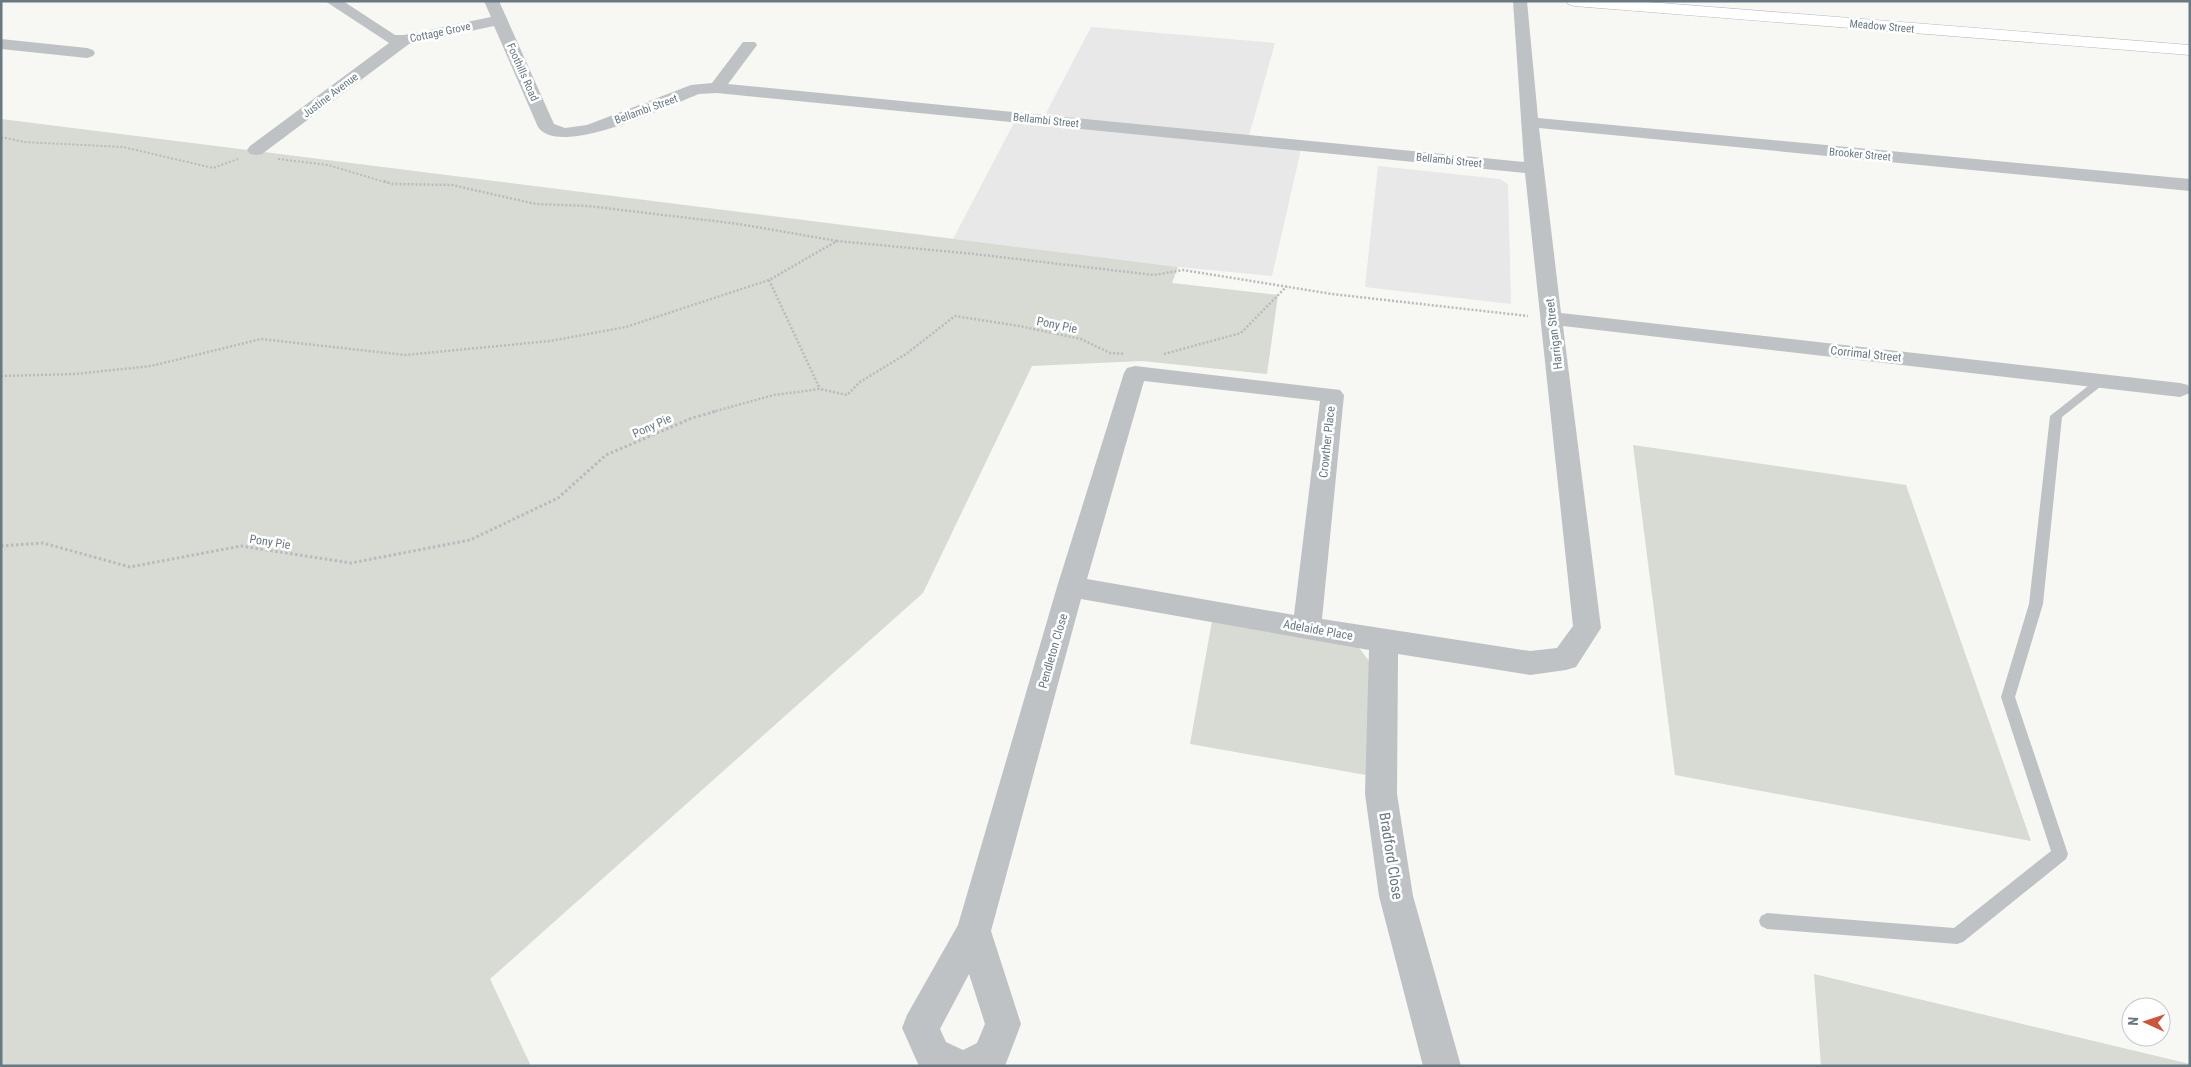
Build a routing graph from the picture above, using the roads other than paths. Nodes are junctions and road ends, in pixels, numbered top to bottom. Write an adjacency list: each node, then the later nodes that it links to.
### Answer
1 (332, 1): 6 (street, Cottage Grove)
2 (491, 1): 5 (street, Foothills Road)
3 (1520, 1): 12 (street, Harrigan Street)
4 (1574, 1): 9 (main road, Meadow Street)
5 (499, 20): 6 (street, Cottage Grove); 13 (street, Foothills Road)
6 (404, 40): 14 (street, Justine Avenue)
7 (1, 44): 10 (street)
8 (749, 45): 11 (street)
9 (2190, 50)
10 (87, 54)
11 (716, 88): 13 (street, Bellambi Street); 15 (street, Bellambi Street)
12 (1530, 122): 15 (street, Harrigan Street); 16 (street, Brooker Street)
13 (564, 133)
14 (256, 150)
15 (1534, 168): 17 (street, Harrigan Street)
16 (2190, 185)
17 (1552, 318): 19 (street, Corrimal Street); 24 (street, Harrigan Street)
18 (1131, 363): 21 (street, Pendleton Close); 22 (street, Crowther Place)
19 (2101, 381): 20 (street, Corrimal Street); 25 (lane)
20 (2180, 390)
21 (1071, 587): 22 (street, Adelaide Place); 26 (street, Pendleton Close)
22 (1307, 628): 23 (street, Adelaide Place)
23 (1384, 641): 24 (street, Adelaide Place); 29 (street, Bradford Close)
24 (1566, 659)
25 (1767, 921)
26 (974, 931): 27 (street, Pendleton Close); 28 (street)
27 (955, 1066)
28 (971, 1066)
29 (1442, 1066)

